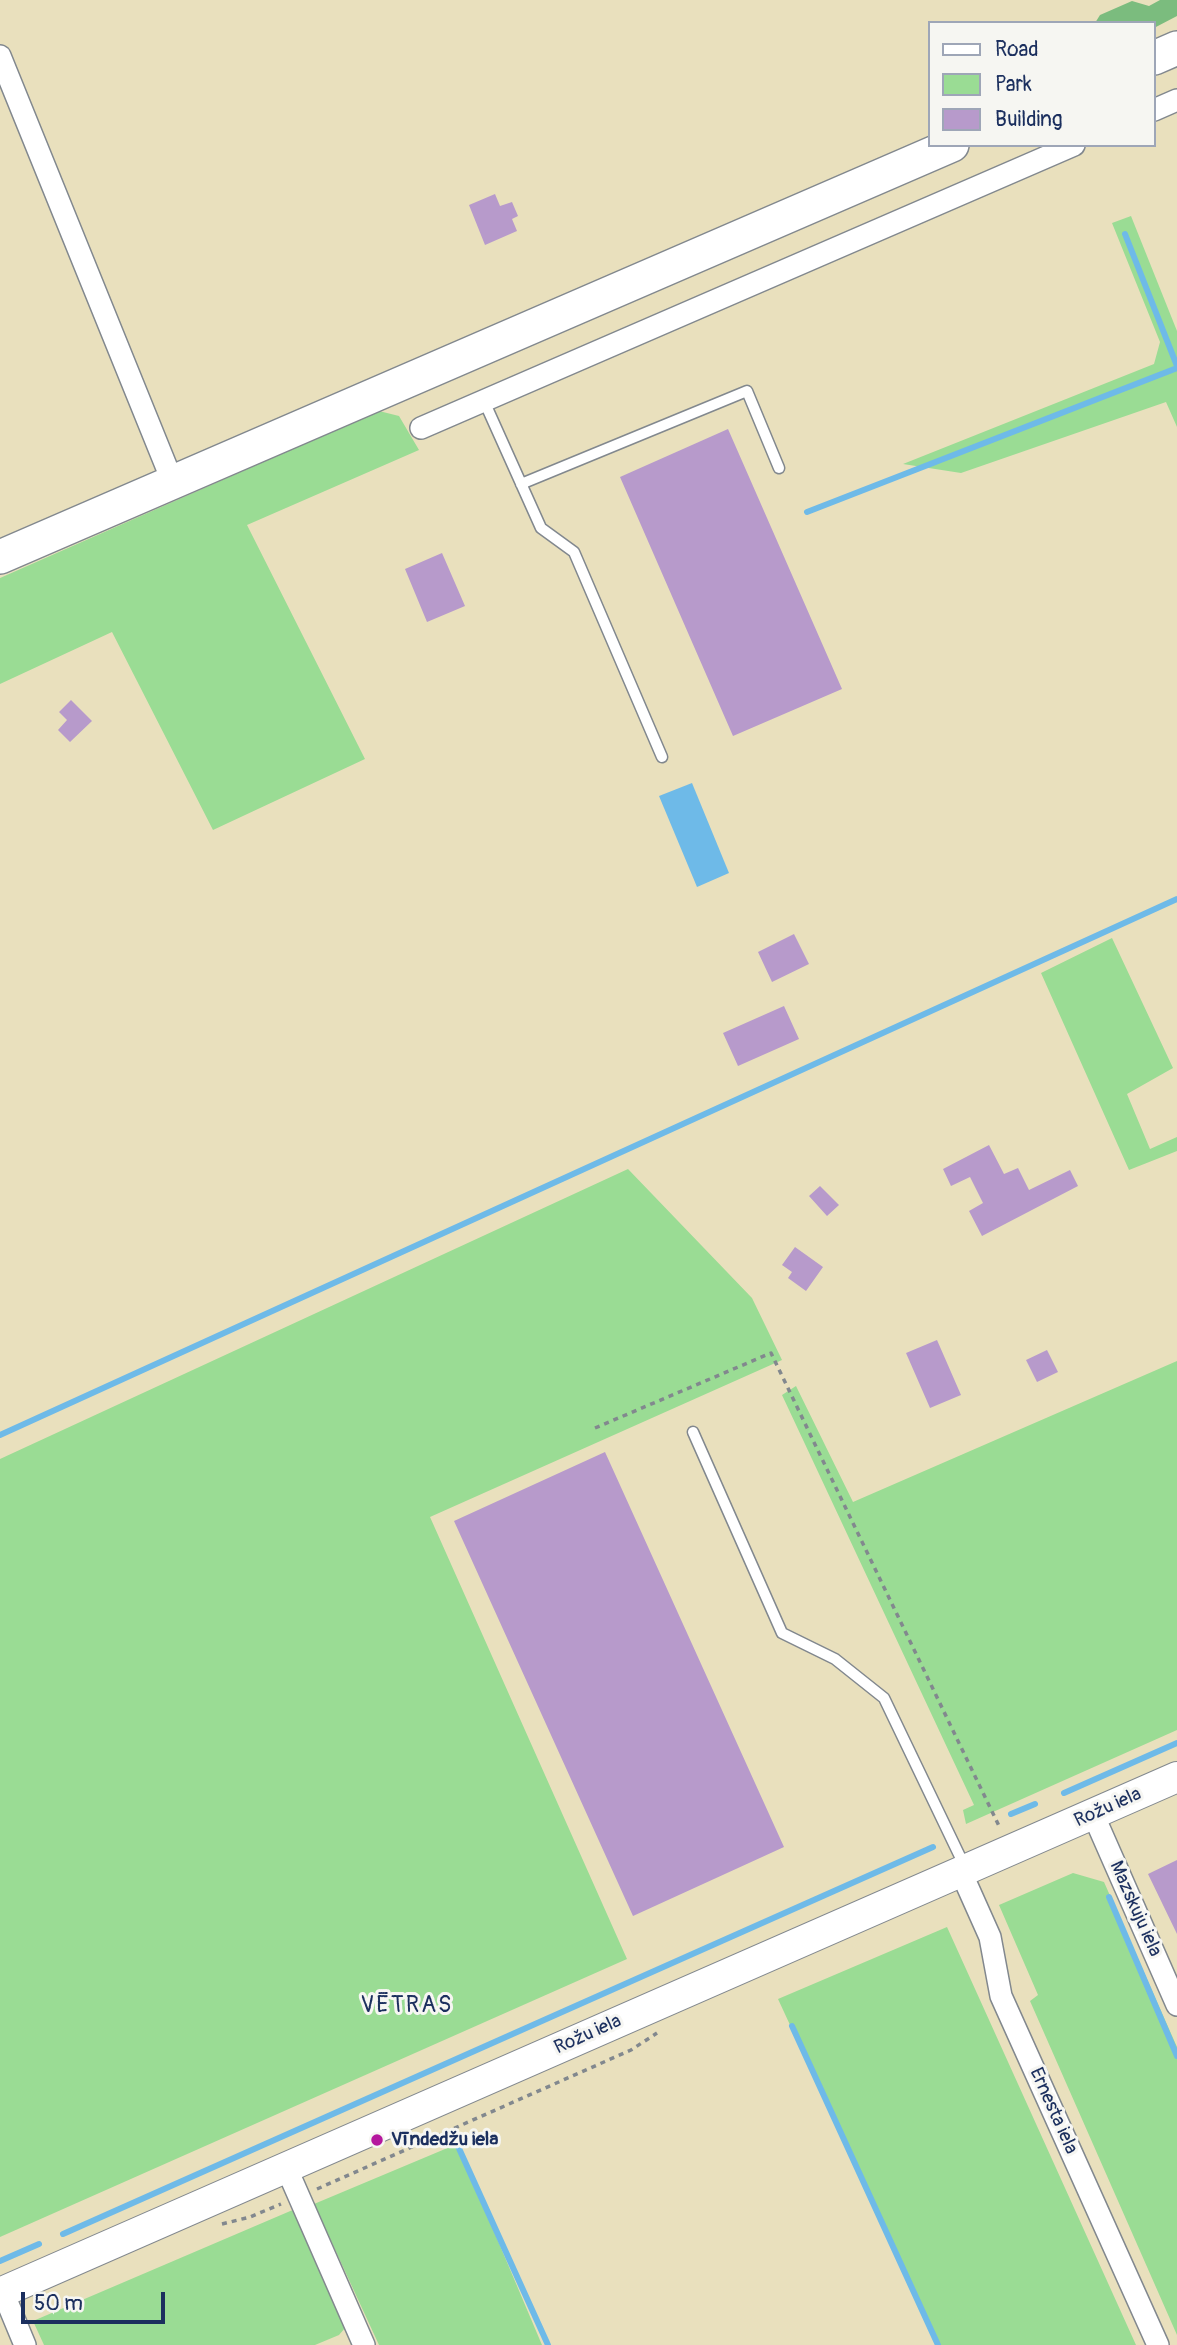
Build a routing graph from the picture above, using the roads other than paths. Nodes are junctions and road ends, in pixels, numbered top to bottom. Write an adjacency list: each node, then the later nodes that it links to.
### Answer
1 (1177, 48): 3 (main road)
2 (0, 56): 11 (street)
3 (1156, 57)
4 (1177, 100): 5 (street)
5 (1156, 109)
6 (947, 147): 11 (main road)
7 (1069, 147): 8 (street)
8 (484, 401): 9 (street); 12 (lane)
9 (421, 428)
10 (779, 468): 12 (lane)
11 (173, 483): 13 (main road)
12 (521, 484): 14 (lane)
13 (0, 557)
14 (662, 757)
15 (693, 1432): 18 (lane)
16 (1177, 1777): 17 (street, Rožu iela)
17 (1093, 1814): 18 (street, Rožu iela); 19 (street, Mazskuju iela)
18 (964, 1871): 20 (street, Rožu iela); 24 (street, Ernesta iela)
19 (1177, 2005)
20 (285, 2167): 21 (street, Rožu iela); 23 (street)
21 (1, 2293): 22 (street)
22 (25, 2345)
23 (364, 2345)
24 (1158, 2345)

